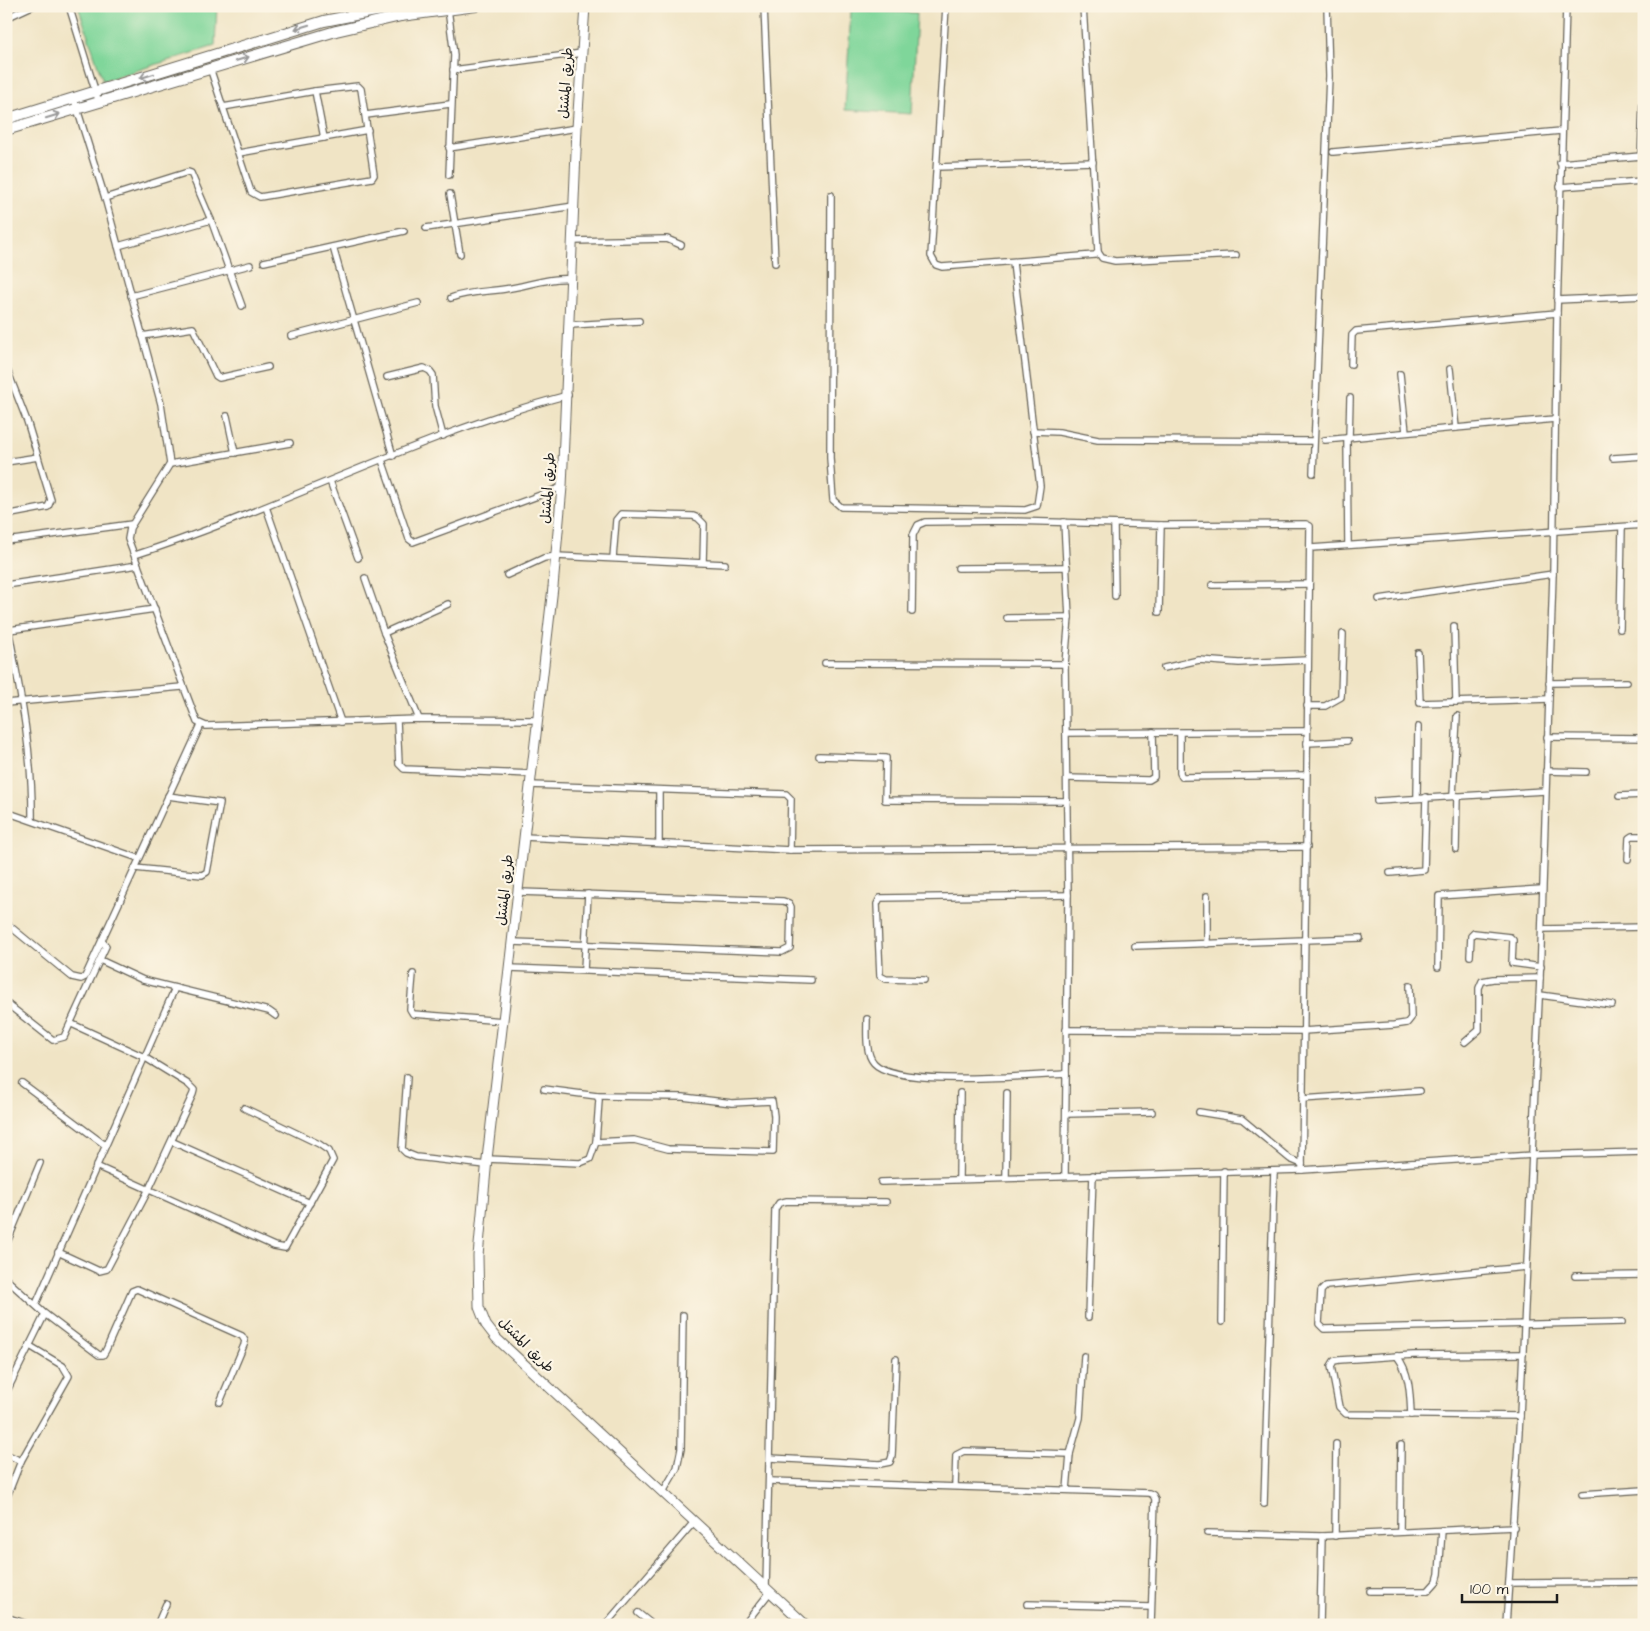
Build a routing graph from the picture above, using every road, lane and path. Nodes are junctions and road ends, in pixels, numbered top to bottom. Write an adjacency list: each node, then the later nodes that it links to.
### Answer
1 (32, 6): 15 (street)
2 (69, 6): 23 (street)
3 (401, 6): 17 (highway, one-way to 17)
4 (476, 6): 14 (highway)
5 (581, 6): 16 (main road, طريق المشتل)
6 (585, 6): 16 (main road, طريق المشتل)
7 (764, 6): 65 (street)
8 (946, 6): 44 (street)
9 (1083, 6): 41 (street)
10 (1326, 6): 97 (street)
11 (1352, 6): 13 (street)
12 (1566, 6): 35 (street)
13 (1339, 7)
14 (448, 9): 18 (highway); 21 (street)
15 (6, 18)
16 (583, 18): 19 (main road, طريق المشتل)
17 (270, 37): 18 (highway); 23 (highway, one-way to 23)
18 (273, 49): 20 (highway, one-way to 18)
19 (582, 53): 21 (street); 32 (main road, طريق المشتل)
20 (210, 68): 25 (highway); 28 (street)
21 (453, 70): 27 (street)
22 (316, 91): 28 (street); 29 (street); 36 (street)
23 (95, 93): 25 (street); 26 (highway)
24 (1643, 101): 31 (street)
25 (99, 103): 26 (highway)
26 (76, 104): 30 (highway); 33 (highway, one-way to 26); 50 (street)
27 (450, 104): 29 (street); 37 (street)
28 (223, 107): 39 (street)
29 (366, 116): 34 (street)
30 (6, 119)
31 (1643, 121): 40 (street)
32 (577, 128): 37 (street); 51 (main road, طريق المشتل)
33 (6, 130)
34 (368, 130): 36 (street); 39 (street)
35 (1561, 131): 38 (street); 42 (street)
36 (324, 138): 39 (street)
37 (449, 148): 45 (street)
38 (1333, 152)
39 (239, 153)
40 (1641, 156): 42 (street); 43 (street)
41 (1093, 162): 44 (street); 60 (street)
42 (1560, 163): 47 (street)
43 (1644, 165)
44 (937, 168): 64 (street)
45 (449, 175)
46 (1642, 181): 47 (street)
47 (1560, 188): 72 (street)
48 (450, 194): 53 (street)
49 (831, 195): 92 (street)
50 (105, 198): 52 (street); 58 (street)
51 (574, 206): 53 (street); 56 (main road, طريق المشتل)
52 (211, 220): 58 (street); 67 (street)
53 (454, 222): 54 (street); 61 (street)
54 (426, 228)
55 (404, 231): 59 (street)
56 (572, 241): 57 (street); 68 (main road, طريق المشتل)
57 (681, 245)
58 (118, 246): 69 (street)
59 (333, 247): 63 (street); 76 (street)
60 (1098, 252): 62 (street); 64 (street)
61 (460, 254)
62 (1236, 254)
63 (264, 262)
64 (1013, 263): 92 (street)
65 (775, 264)
66 (250, 265): 67 (street)
67 (230, 270): 69 (street); 74 (street)
68 (571, 279): 71 (street); 78 (main road, طريق المشتل)
69 (131, 296): 79 (street)
70 (1644, 296): 72 (street)
71 (451, 298)
72 (1557, 300): 75 (street)
73 (418, 303): 76 (street)
74 (242, 306)
75 (1557, 313): 81 (street); 90 (street)
76 (353, 319): 80 (street); 100 (street)
77 (639, 321): 78 (street)
78 (570, 325): 87 (main road, طريق المشتل)
79 (142, 336): 83 (street); 106 (street)
80 (291, 336)
81 (1351, 364)
82 (6, 367): 102 (street)
83 (268, 367)
84 (1450, 369): 91 (street)
85 (1400, 374): 93 (street)
86 (386, 377): 94 (street)
87 (568, 395): 94 (street); 109 (main road, طريق المشتل)
88 (1350, 398): 95 (street)
89 (227, 416): 99 (street)
90 (1555, 419): 91 (street); 118 (street)
91 (1456, 428): 93 (street)
92 (1033, 431): 97 (street)
93 (1406, 432): 95 (street)
94 (443, 436): 100 (street)
95 (1348, 438): 96 (street); 120 (street)
96 (1325, 440)
97 (1314, 441): 107 (street)
98 (290, 443): 99 (street)
99 (235, 453): 106 (street)
100 (393, 456): 104 (street)
101 (1644, 456): 103 (street)
102 (38, 457): 105 (street); 111 (street)
103 (1613, 458)
104 (382, 460): 108 (street); 109 (street)
105 (6, 462)
106 (170, 464): 113 (street)
107 (1312, 473)
108 (330, 481): 110 (street); 124 (street)
109 (562, 487): 123 (main road, طريق المشتل)
110 (266, 507): 122 (street); 168 (street)
111 (6, 515)
112 (1064, 522): 114 (street); 129 (street); 141 (street)
113 (132, 524): 119 (street); 122 (street)
114 (1114, 525): 115 (street); 137 (street)
115 (1161, 525): 121 (street); 142 (street)
116 (1644, 525): 117 (street)
117 (1622, 526): 118 (street); 147 (street)
118 (1554, 532): 120 (street); 131 (street)
119 (6, 541)
120 (1348, 545): 121 (street)
121 (1310, 548): 134 (street)
122 (134, 555): 128 (street)
123 (556, 556): 125 (street); 132 (street); 166 (main road, طريق المشتل)
124 (358, 558)
125 (613, 558): 126 (street); 126 (street)
126 (703, 562): 127 (street)
127 (725, 564)
128 (138, 565): 135 (street); 140 (street)
129 (1067, 567): 130 (street); 145 (street)
130 (958, 568)
131 (1553, 574): 138 (street); 157 (street)
132 (507, 575)
133 (365, 578): 149 (street)
134 (1309, 584): 136 (street); 152 (street)
135 (6, 585)
136 (1212, 585)
137 (1115, 596)
138 (1379, 599)
139 (448, 604): 149 (street)
140 (155, 609): 148 (street); 158 (street)
141 (912, 612)
142 (1159, 612)
143 (6, 617): 148 (street)
144 (1007, 618): 145 (street)
145 (1069, 618): 154 (street)
146 (1454, 626): 161 (street)
147 (1620, 629)
148 (9, 630): 160 (street)
149 (384, 633): 165 (street)
150 (1343, 634): 163 (street)
151 (1418, 653): 161 (street)
152 (1308, 660): 155 (street); 163 (street)
153 (825, 663): 154 (street)
154 (1065, 664): 173 (street)
155 (1164, 668)
156 (1627, 682): 157 (street)
157 (1549, 683): 159 (street)
158 (182, 687): 160 (street); 169 (street)
159 (1549, 699): 161 (street); 175 (street)
160 (22, 701): 162 (street); 197 (street)
161 (1456, 702)
162 (6, 703)
163 (1307, 706): 171 (street)
164 (1457, 716): 190 (street)
165 (419, 719): 166 (street); 167 (street)
166 (538, 720): 182 (main road, طريق المشتل)
167 (397, 721): 168 (street); 182 (street)
168 (341, 722): 169 (street)
169 (200, 725): 189 (street)
170 (1418, 727): 192 (street)
171 (1307, 731): 174 (street); 178 (street)
172 (1153, 732): 173 (street); 174 (street); 184 (street)
173 (1066, 733): 184 (street)
174 (1180, 733): 183 (street)
175 (1547, 737): 176 (street); 180 (street)
176 (1644, 738)
177 (1347, 741): 178 (street)
178 (1306, 743): 183 (street)
179 (819, 756): 194 (street)
180 (1546, 771): 181 (street); 187 (street)
181 (1586, 772)
182 (531, 774): 185 (main road, طريق المشتل)
183 (1306, 775): 202 (street)
184 (1067, 778): 194 (street)
185 (530, 785): 186 (street); 199 (main road, طريق المشتل)
186 (659, 790): 200 (street); 204 (street)
187 (1545, 791): 190 (street); 209 (street)
188 (1644, 795): 191 (street)
189 (168, 796): 205 (street); 207 (street)
190 (1455, 796): 193 (street); 203 (street)
191 (1620, 796)
192 (1417, 797): 193 (street); 195 (street)
193 (1426, 797): 208 (street)
194 (1067, 800): 201 (street)
195 (1377, 801)
196 (6, 812): 197 (street)
197 (32, 820): 205 (street)
198 (1644, 836): 206 (street)
199 (524, 838): 200 (street); 210 (main road, طريق المشتل)
200 (659, 843): 204 (street)
201 (1067, 847): 202 (street); 204 (street); 212 (street)
202 (1307, 847): 220 (street)
203 (1456, 849)
204 (790, 850)
205 (138, 858): 207 (street)
206 (1628, 860)
207 (135, 868): 218 (street)
208 (1390, 873)
209 (1542, 889): 216 (street); 227 (street)
210 (519, 892): 211 (street); 219 (main road, طريق المشتل)
211 (588, 894): 221 (street); 221 (street)
212 (1068, 895): 233 (street); 243 (street)
213 (1207, 896): 222 (street)
214 (6, 924): 218 (street)
215 (1644, 927): 216 (street)
216 (1542, 929): 226 (street)
217 (1360, 938): 220 (street)
218 (102, 941): 225 (street)
219 (513, 942): 221 (street); 228 (main road, طريق المشتل)
220 (1305, 942): 222 (street); 244 (street)
221 (585, 944): 229 (street)
222 (1208, 944): 223 (street)
223 (1135, 946)
224 (1470, 956): 226 (street)
225 (100, 960): 235 (street); 242 (street)
226 (1541, 966): 231 (street)
227 (1438, 967)
228 (510, 968): 229 (street); 241 (main road, طريق المشتل)
229 (584, 970): 232 (street)
230 (413, 974): 241 (street)
231 (1540, 978): 236 (street); 245 (street)
232 (811, 980)
233 (924, 980)
234 (1410, 986): 244 (street)
235 (175, 988): 239 (street); 246 (street)
236 (1540, 995): 238 (street); 264 (street)
237 (6, 1003): 242 (street)
238 (1612, 1006)
239 (276, 1016)
240 (867, 1019): 247 (street)
241 (504, 1020): 265 (main road, طريق المشتل)
242 (72, 1024): 246 (street)
243 (1066, 1030): 244 (street); 247 (street)
244 (1303, 1031): 255 (street)
245 (1465, 1042)
246 (144, 1057): 260 (street); 262 (street)
247 (1066, 1074): 259 (street)
248 (408, 1077): 265 (street)
249 (22, 1083): 262 (street)
250 (544, 1089): 254 (street)
251 (1419, 1091): 255 (street)
252 (960, 1093): 274 (street)
253 (1007, 1093): 273 (street)
254 (598, 1096): 261 (street); 261 (street)
255 (1302, 1099): 268 (street)
256 (244, 1108): 278 (street)
257 (1152, 1112): 259 (street)
258 (1199, 1112): 268 (street)
259 (1066, 1114): 272 (street)
260 (172, 1142): 276 (street); 278 (street)
261 (596, 1142): 265 (street)
262 (105, 1145): 267 (street)
263 (1644, 1152): 264 (street)
264 (1533, 1155): 268 (street); 281 (street)
265 (487, 1162): 311 (main road, طريق المشتل)
266 (40, 1163): 279 (street)
267 (96, 1166): 276 (street); 280 (street)
268 (1302, 1167): 270 (street)
269 (1224, 1171): 270 (street); 271 (street); 289 (street)
270 (1274, 1171): 314 (street)
271 (1094, 1175): 272 (street); 288 (street)
272 (1065, 1176): 273 (street)
273 (1006, 1178): 274 (street)
274 (959, 1179): 275 (street)
275 (881, 1182)
276 (150, 1189): 278 (street); 280 (street)
277 (886, 1202): 305 (street)
278 (310, 1203)
279 (6, 1245)
280 (58, 1252): 285 (street)
281 (1526, 1267): 291 (street); 291 (street)
282 (1644, 1275): 283 (street)
283 (1575, 1276)
284 (6, 1279): 285 (street)
285 (36, 1304): 286 (street)
286 (45, 1314): 292 (street); 298 (street)
287 (683, 1315): 311 (street)
288 (1088, 1317)
289 (1222, 1322)
290 (1622, 1322): 291 (street)
291 (1524, 1325): 293 (street)
292 (30, 1346): 297 (street); 306 (street)
293 (1523, 1354): 295 (street); 300 (street)
294 (1084, 1356): 304 (street)
295 (1397, 1356): 299 (street); 299 (street)
296 (896, 1359): 305 (street)
297 (6, 1394)
298 (220, 1402)
299 (1411, 1415): 300 (street)
300 (1520, 1416): 316 (street)
301 (1336, 1444): 321 (street)
302 (1401, 1445): 318 (street)
303 (6, 1454): 306 (street)
304 (1070, 1454): 308 (street); 309 (street)
305 (770, 1458): 307 (street)
306 (21, 1461): 313 (street)
307 (769, 1481): 308 (street); 324 (street)
308 (955, 1486): 309 (street)
309 (1067, 1490): 328 (street)
310 (1644, 1490): 312 (street)
311 (663, 1492): 315 (main road, طريق المشتل)
312 (1582, 1494)
313 (6, 1499)
314 (1264, 1504)
315 (694, 1522): 324 (main road, طريق المشتل); 334 (street)
316 (1514, 1527): 317 (street); 323 (street)
317 (1442, 1530): 318 (street); 325 (street)
318 (1400, 1531): 321 (street)
319 (1207, 1533): 320 (street)
320 (1322, 1536): 321 (street); 332 (street)
321 (1335, 1536)
322 (1644, 1582): 323 (street)
323 (1510, 1583): 339 (street)
324 (768, 1590): 336 (street); 337 (main road, طريق المشتل)
325 (1370, 1591)
326 (166, 1604): 333 (street)
327 (1027, 1604): 328 (street)
328 (1151, 1607): 338 (street)
329 (638, 1613): 335 (street)
330 (6, 1617): 331 (street)
331 (25, 1624)
332 (1320, 1624)
333 (157, 1625)
334 (605, 1625)
335 (653, 1625)
336 (744, 1625)
337 (806, 1625)
338 (1151, 1625)
339 (1506, 1625)

